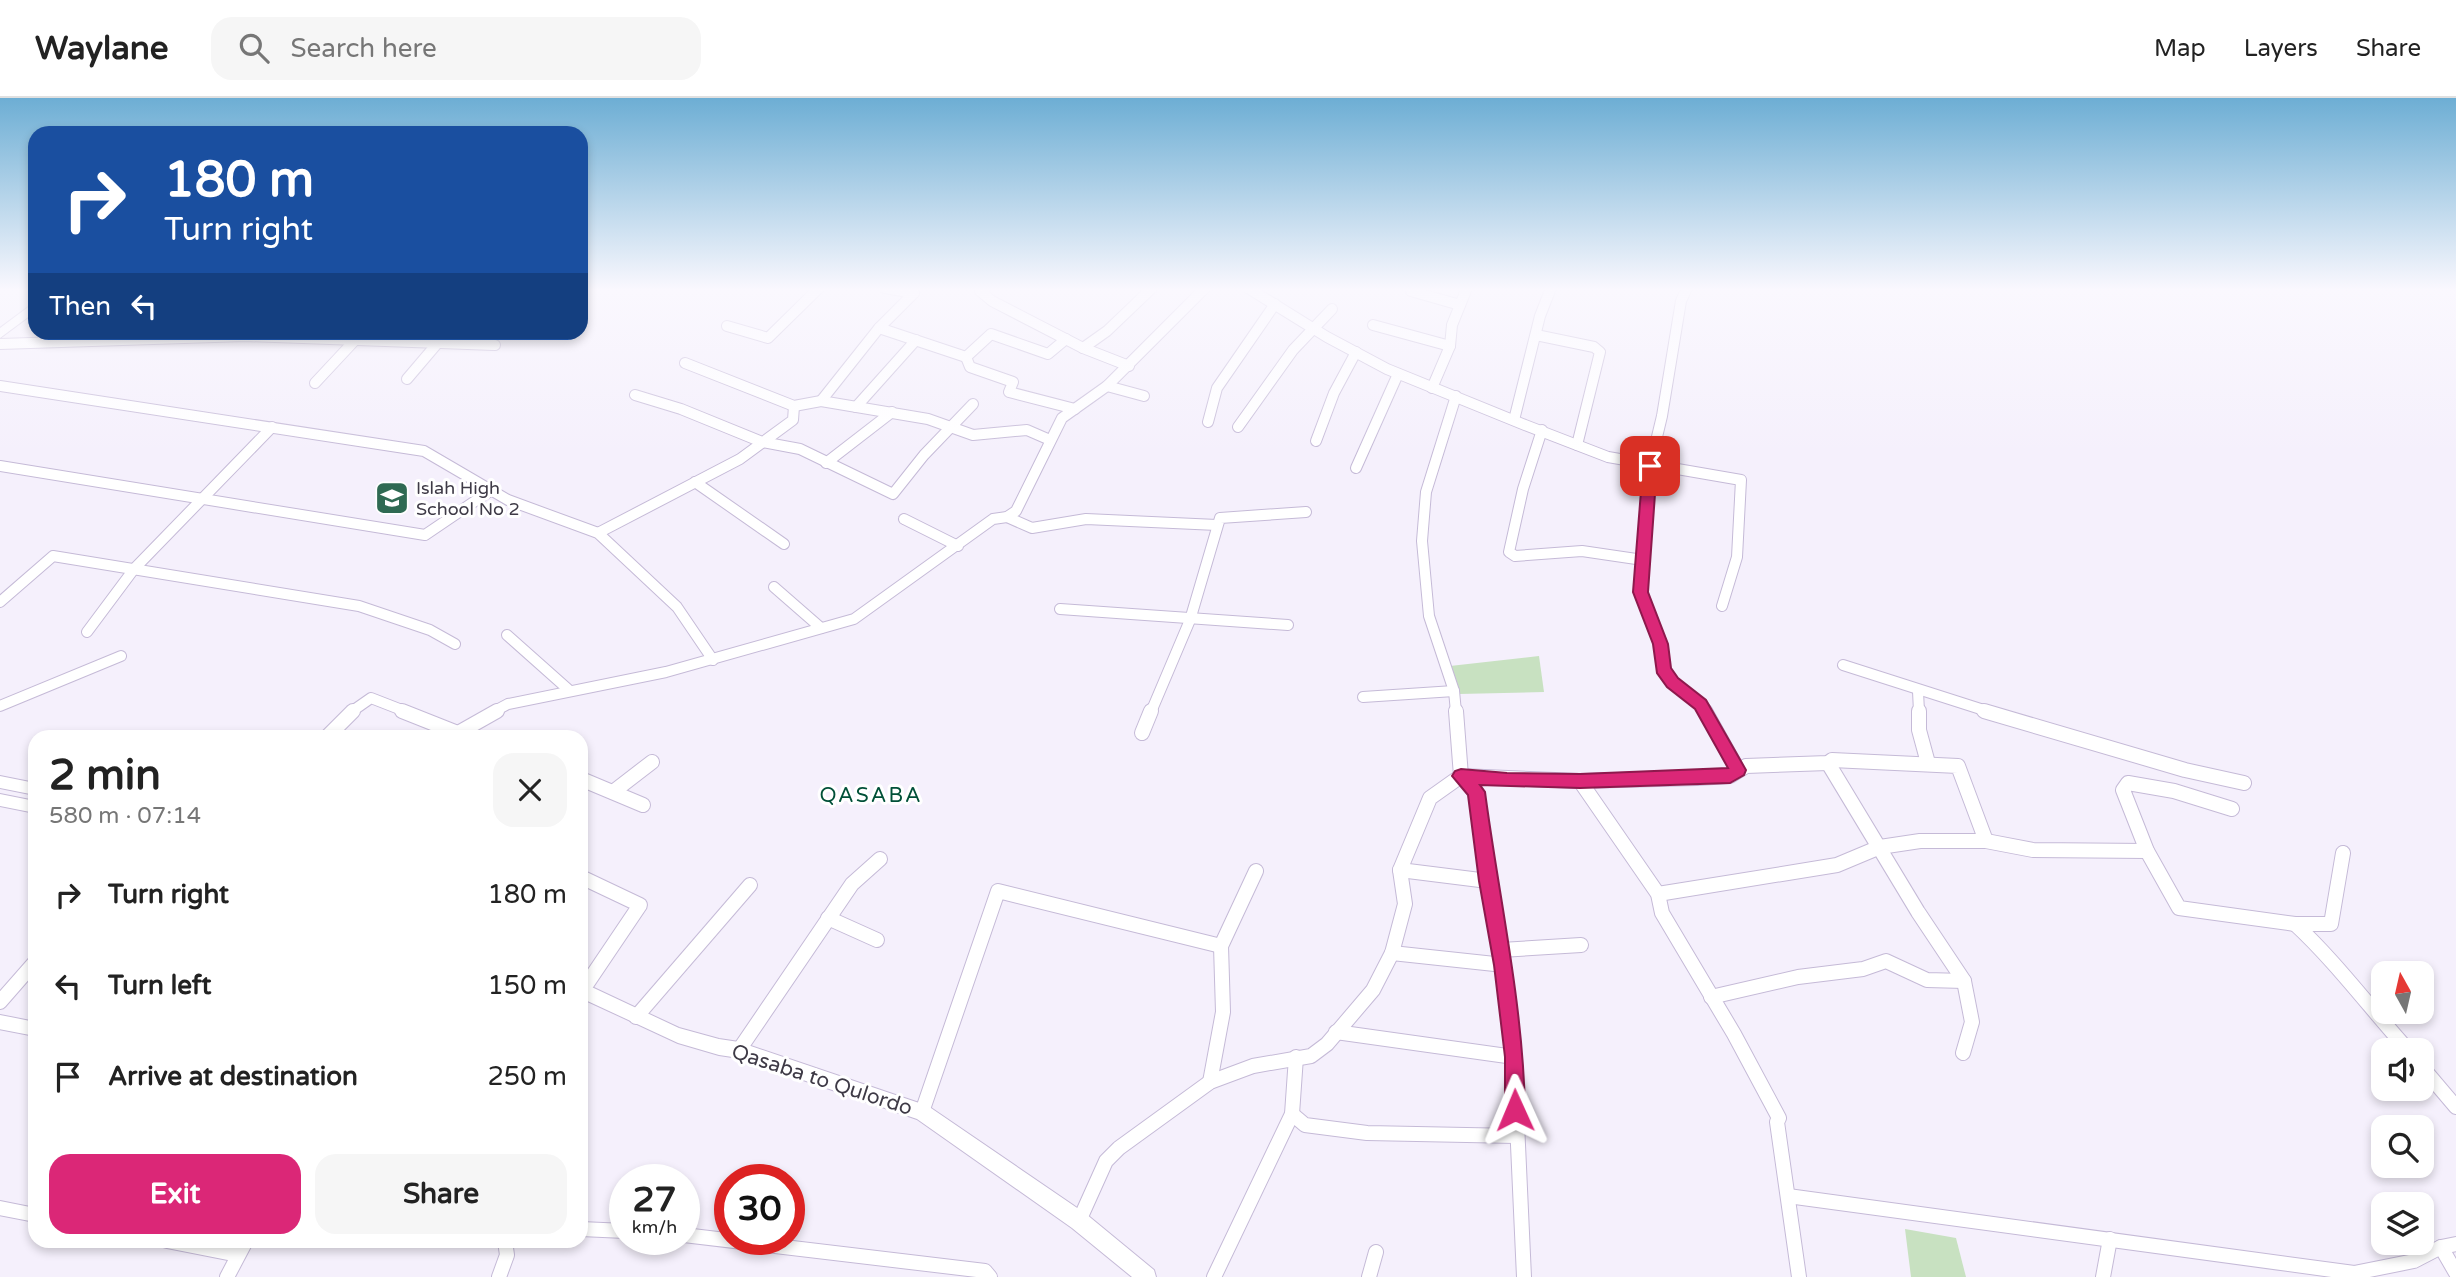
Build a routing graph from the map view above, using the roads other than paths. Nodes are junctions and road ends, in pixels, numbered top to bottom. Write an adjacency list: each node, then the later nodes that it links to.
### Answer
1 (32, 343): 20 (street)
2 (352, 343): 31 (street)
3 (426, 343): 21 (street)
4 (867, 343): 38 (street)
5 (913, 343): 41 (street)
6 (925, 343): 26 (street)
7 (981, 343): 26 (street)
8 (1016, 343): 9 (street)
9 (1061, 343)
10 (1074, 343): 24 (street)
11 (1090, 343): 24 (street)
12 (1151, 343): 28 (street)
13 (1248, 343): 45 (street)
14 (1299, 343): 48 (street)
15 (1340, 343): 25 (street)
16 (1439, 343): 23 (street)
17 (1534, 343): 44 (street)
18 (1575, 343): 53 (street)
19 (1674, 343): 56 (street)
20 (0, 344)
21 (437, 344): 22 (street); 30 (street)
22 (495, 345)
23 (1450, 346): 34 (street)
24 (1083, 348): 28 (street)
25 (1356, 352): 29 (street); 51 (street)
26 (966, 357): 42 (street)
27 (685, 363): 40 (street)
28 (1129, 366): 33 (street)
29 (1398, 374): 34 (street); 57 (street)
30 (407, 379)
31 (315, 383)
32 (0, 386): 46 (street)
33 (1107, 386): 36 (street); 42 (street)
34 (1432, 388): 37 (street)
35 (635, 395): 52 (street)
36 (1144, 396)
37 (1456, 396): 44 (street); 84 (street)
38 (821, 401): 40 (street); 41 (street)
39 (973, 404): 47 (street)
40 (794, 406): 52 (street)
41 (856, 407): 43 (street)
42 (1075, 409): 50 (street)
43 (892, 412): 47 (street); 54 (street)
44 (1514, 420): 49 (street)
45 (1208, 422)
46 (272, 427): 59 (street); 60 (street)
47 (950, 427): 50 (street); 54 (street)
48 (1238, 427)
49 (1542, 430): 53 (street); 68 (street)
50 (1050, 440): 62 (street)
51 (1317, 441)
52 (762, 442): 54 (street); 58 (street)
53 (1577, 445): 56 (street)
54 (826, 463)
55 (0, 466): 60 (street)
56 (1650, 466): 68 (street); 72 (street)
57 (1356, 468)
58 (695, 482): 65 (street); 66 (street)
59 (490, 491): 60 (street); 65 (street)
60 (202, 499): 69 (street)
61 (1306, 512): 64 (street)
62 (1007, 517): 64 (street); 67 (street)
63 (904, 519): 67 (street)
64 (1217, 525): 74 (street)
65 (598, 533): 81 (street)
66 (783, 544)
67 (958, 546): 76 (street)
68 (1643, 560): 95 (street)
69 (134, 569): 71 (street); 77 (street); 79 (street)
70 (774, 587): 76 (street)
71 (0, 602)
72 (1722, 606)
73 (1060, 609): 74 (street)
74 (1190, 620): 75 (street); 91 (street)
75 (1288, 625)
76 (821, 628): 81 (street)
77 (86, 632)
78 (507, 635): 83 (street)
79 (455, 644)
80 (121, 656): 87 (street)
81 (713, 660): 83 (street)
82 (1843, 665): 85 (street)
83 (570, 691): 90 (street)
84 (1454, 691): 86 (street); 96 (street)
85 (1918, 691): 94 (street); 99 (street)
86 (1363, 697)
87 (0, 706)
88 (334, 730): 89 (street)
89 (442, 730)
90 (462, 730)
91 (1142, 733)
92 (652, 762): 102 (street)
93 (1828, 763): 94 (street); 95 (street); 108 (street)
94 (1928, 763): 107 (street)
95 (1738, 770): 97 (street)
96 (1461, 776): 97 (street); 112 (street); 115 (street)
97 (1580, 781): 117 (street)
98 (588, 782): 102 (street)
99 (2244, 783)
100 (2, 785): 101 (street)
101 (28, 788)
102 (613, 792): 104 (street)
103 (0, 800): 105 (street)
104 (643, 804)
105 (28, 806)
106 (2232, 809): 109 (street)
107 (1986, 841): 108 (street); 109 (street)
108 (1880, 847): 117 (street); 127 (street)
109 (2147, 851): 119 (street)
110 (2343, 853): 119 (street)
111 (880, 859): 118 (street)
112 (1400, 870): 115 (street); 123 (street)
113 (1256, 871): 122 (street)
114 (588, 880): 126 (street)
115 (1488, 881): 124 (street)
116 (750, 885): 131 (street)
117 (1658, 894): 129 (street)
118 (828, 918): 120 (street); 136 (street)
119 (2295, 924): 135 (street)
120 (877, 940)
121 (1581, 945): 124 (street)
122 (1221, 946): 141 (street); 143 (street)
123 (1392, 953): 124 (street); 134 (street)
124 (1502, 958): 139 (street)
125 (28, 970): 130 (street)
126 (588, 981)
127 (1964, 981): 129 (street); 137 (street)
128 (588, 993): 131 (street, Qasaba to Qulordo)
129 (1711, 997): 146 (street)
130 (0, 1002)
131 (636, 1017): 136 (street, Qasaba to Qulordo)
132 (0, 1022): 133 (street)
133 (28, 1028)
134 (1335, 1032): 138 (street); 139 (street)
135 (2397, 1038)
136 (739, 1050): 143 (street, Qasaba to Qulordo)
137 (1963, 1053)
138 (1296, 1057): 141 (street); 144 (street)
139 (1514, 1057): 145 (street)
140 (2434, 1081): 142 (street)
141 (1210, 1082): 149 (street)
142 (2456, 1107)
143 (922, 1112): 149 (street, Qasaba to Qulordo)
144 (1292, 1114): 145 (street); 163 (street)
145 (1516, 1136): 165 (street)
146 (1788, 1196): 153 (street); 166 (street)
147 (0, 1208): 148 (street)
148 (28, 1214)
149 (1079, 1221): 162 (street, Qasaba to Qulordo)
150 (588, 1229): 151 (street)
151 (609, 1230)
152 (700, 1238): 161 (street)
153 (2110, 1239): 154 (street); 167 (street)
154 (2448, 1246): 158 (street)
155 (242, 1248): 159 (street)
156 (506, 1248): 160 (street)
157 (1376, 1252): 164 (street)
158 (2456, 1273)
159 (227, 1277)
160 (499, 1277)
161 (990, 1277)
162 (1147, 1277)
163 (1214, 1277)
164 (1369, 1277)
165 (1524, 1277)
166 (1799, 1277)
167 (2102, 1277)

